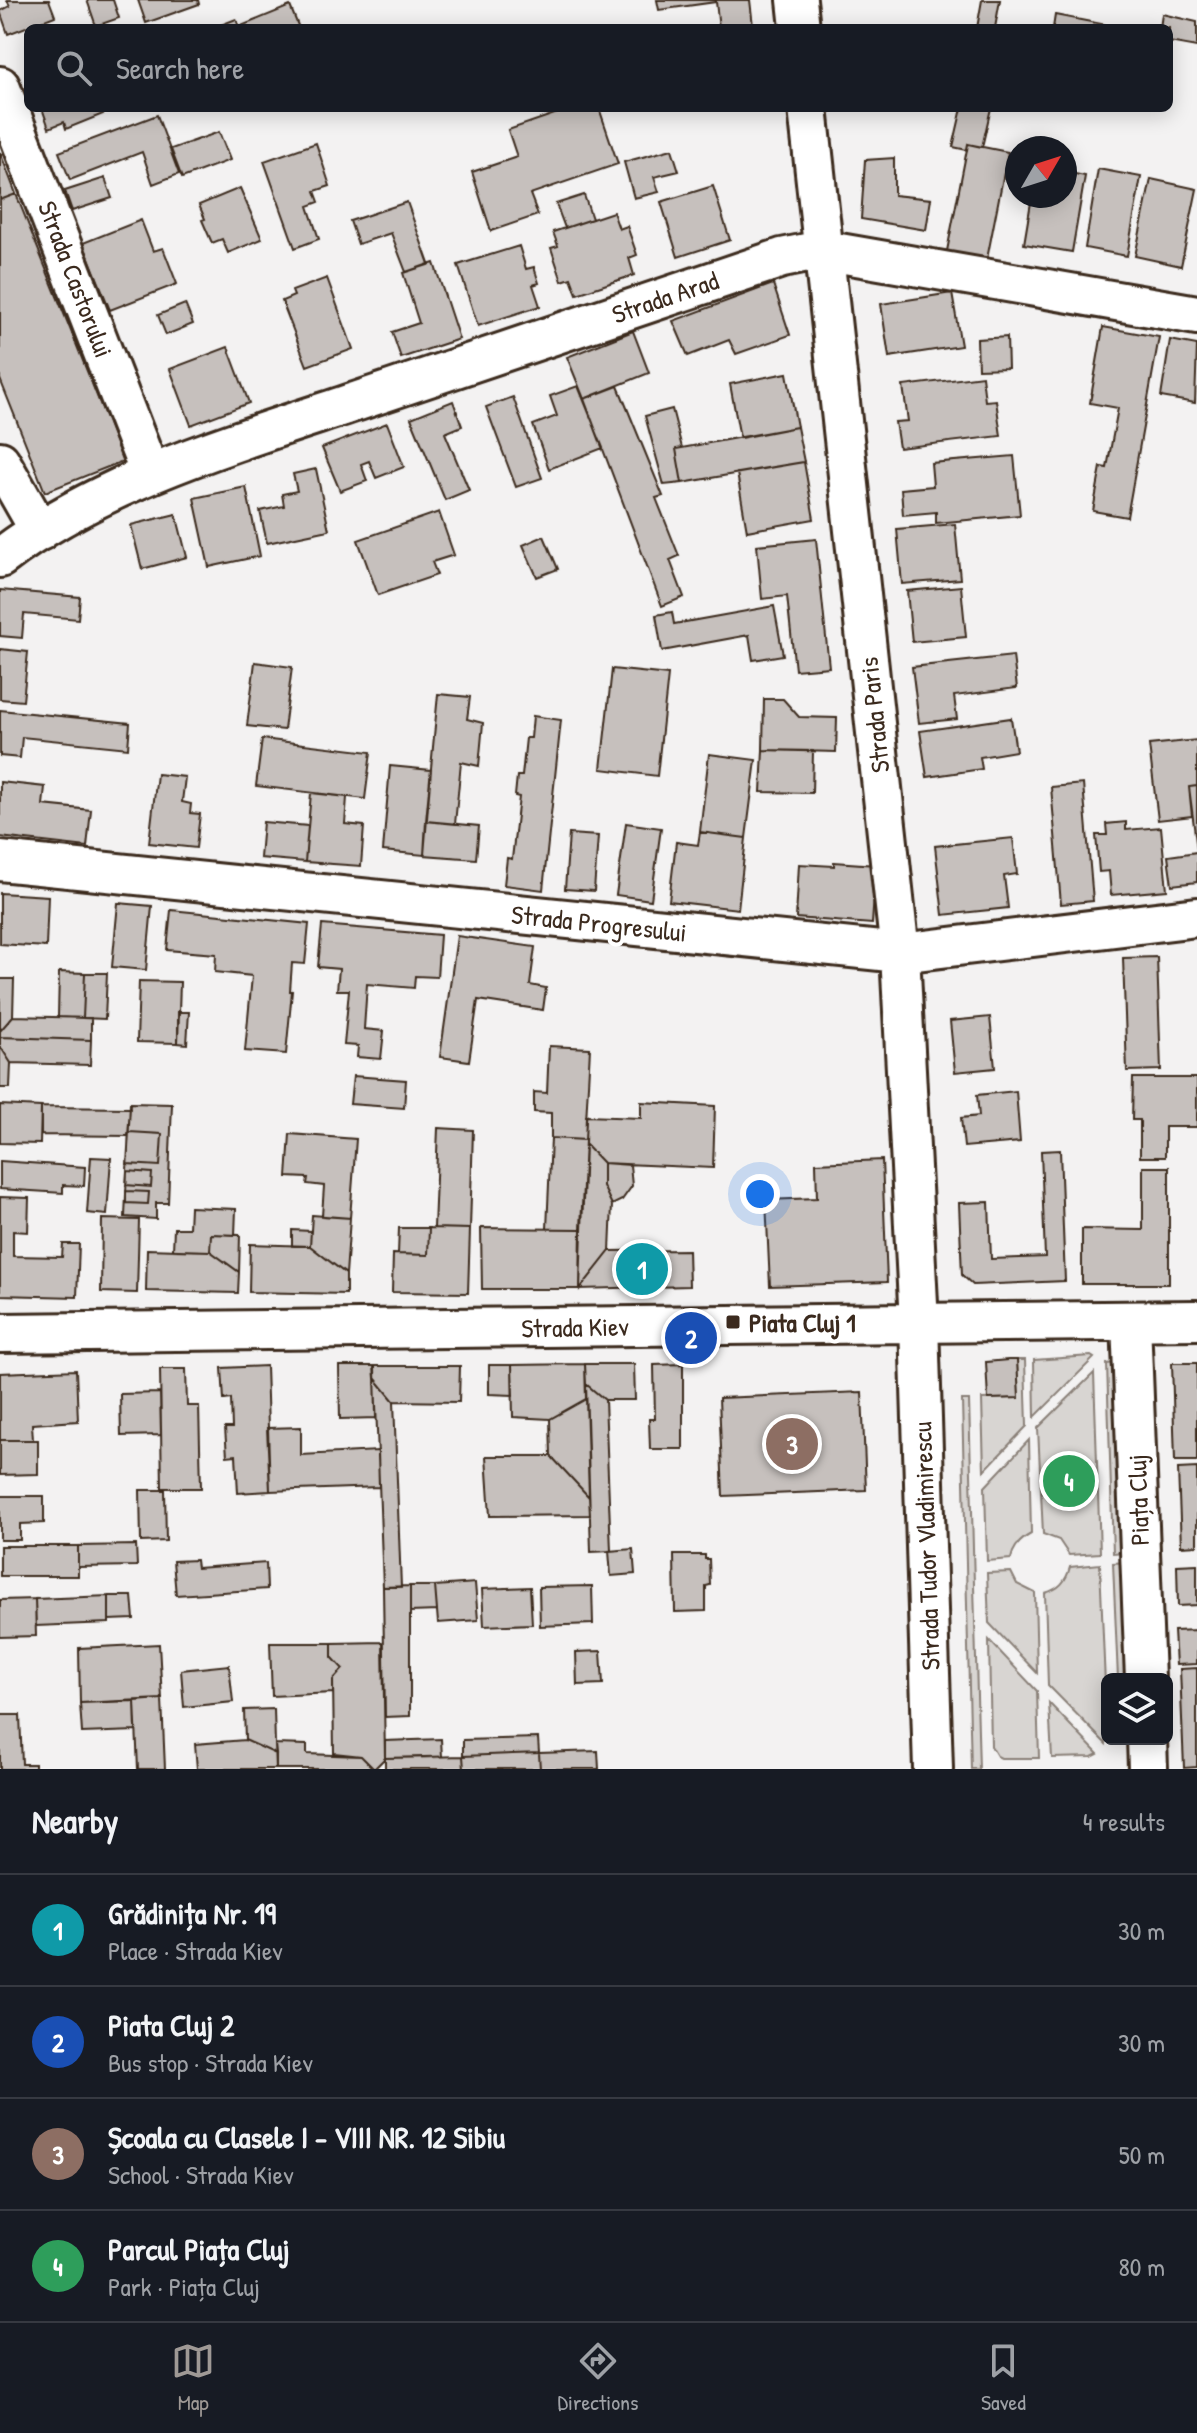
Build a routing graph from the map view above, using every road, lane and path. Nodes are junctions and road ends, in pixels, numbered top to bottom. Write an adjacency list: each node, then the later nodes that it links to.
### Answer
1 (797, 0): 2 (street)
2 (800, 24)
3 (0, 86): 8 (street, Strada Castorului)
4 (808, 112): 5 (street, Strada Paris)
5 (822, 250): 6 (street, Strada Arad); 8 (street, Strada Arad); 13 (street, Strada Paris)
6 (1197, 315)
7 (0, 461): 9 (street)
8 (150, 474): 9 (street, Strada Arad)
9 (40, 531): 10 (street, Strada Arad)
10 (0, 558)
11 (0, 861): 13 (street, Strada Progresului)
12 (1197, 917): 13 (street, Strada Progresului)
13 (900, 953): 16 (street, Strada Paris)
14 (1197, 1320): 15 (street, Strada Kiev)
15 (1131, 1321): 16 (street, Strada Kiev); 18 (street, Piața Cluj)
16 (919, 1323): 17 (street, Strada Kiev); 20 (street, Strada Tudor Vladimirescu)
17 (0, 1333)
18 (1145, 1673)
19 (1147, 1745): 21 (street)
20 (933, 1769)
21 (1148, 1769)

